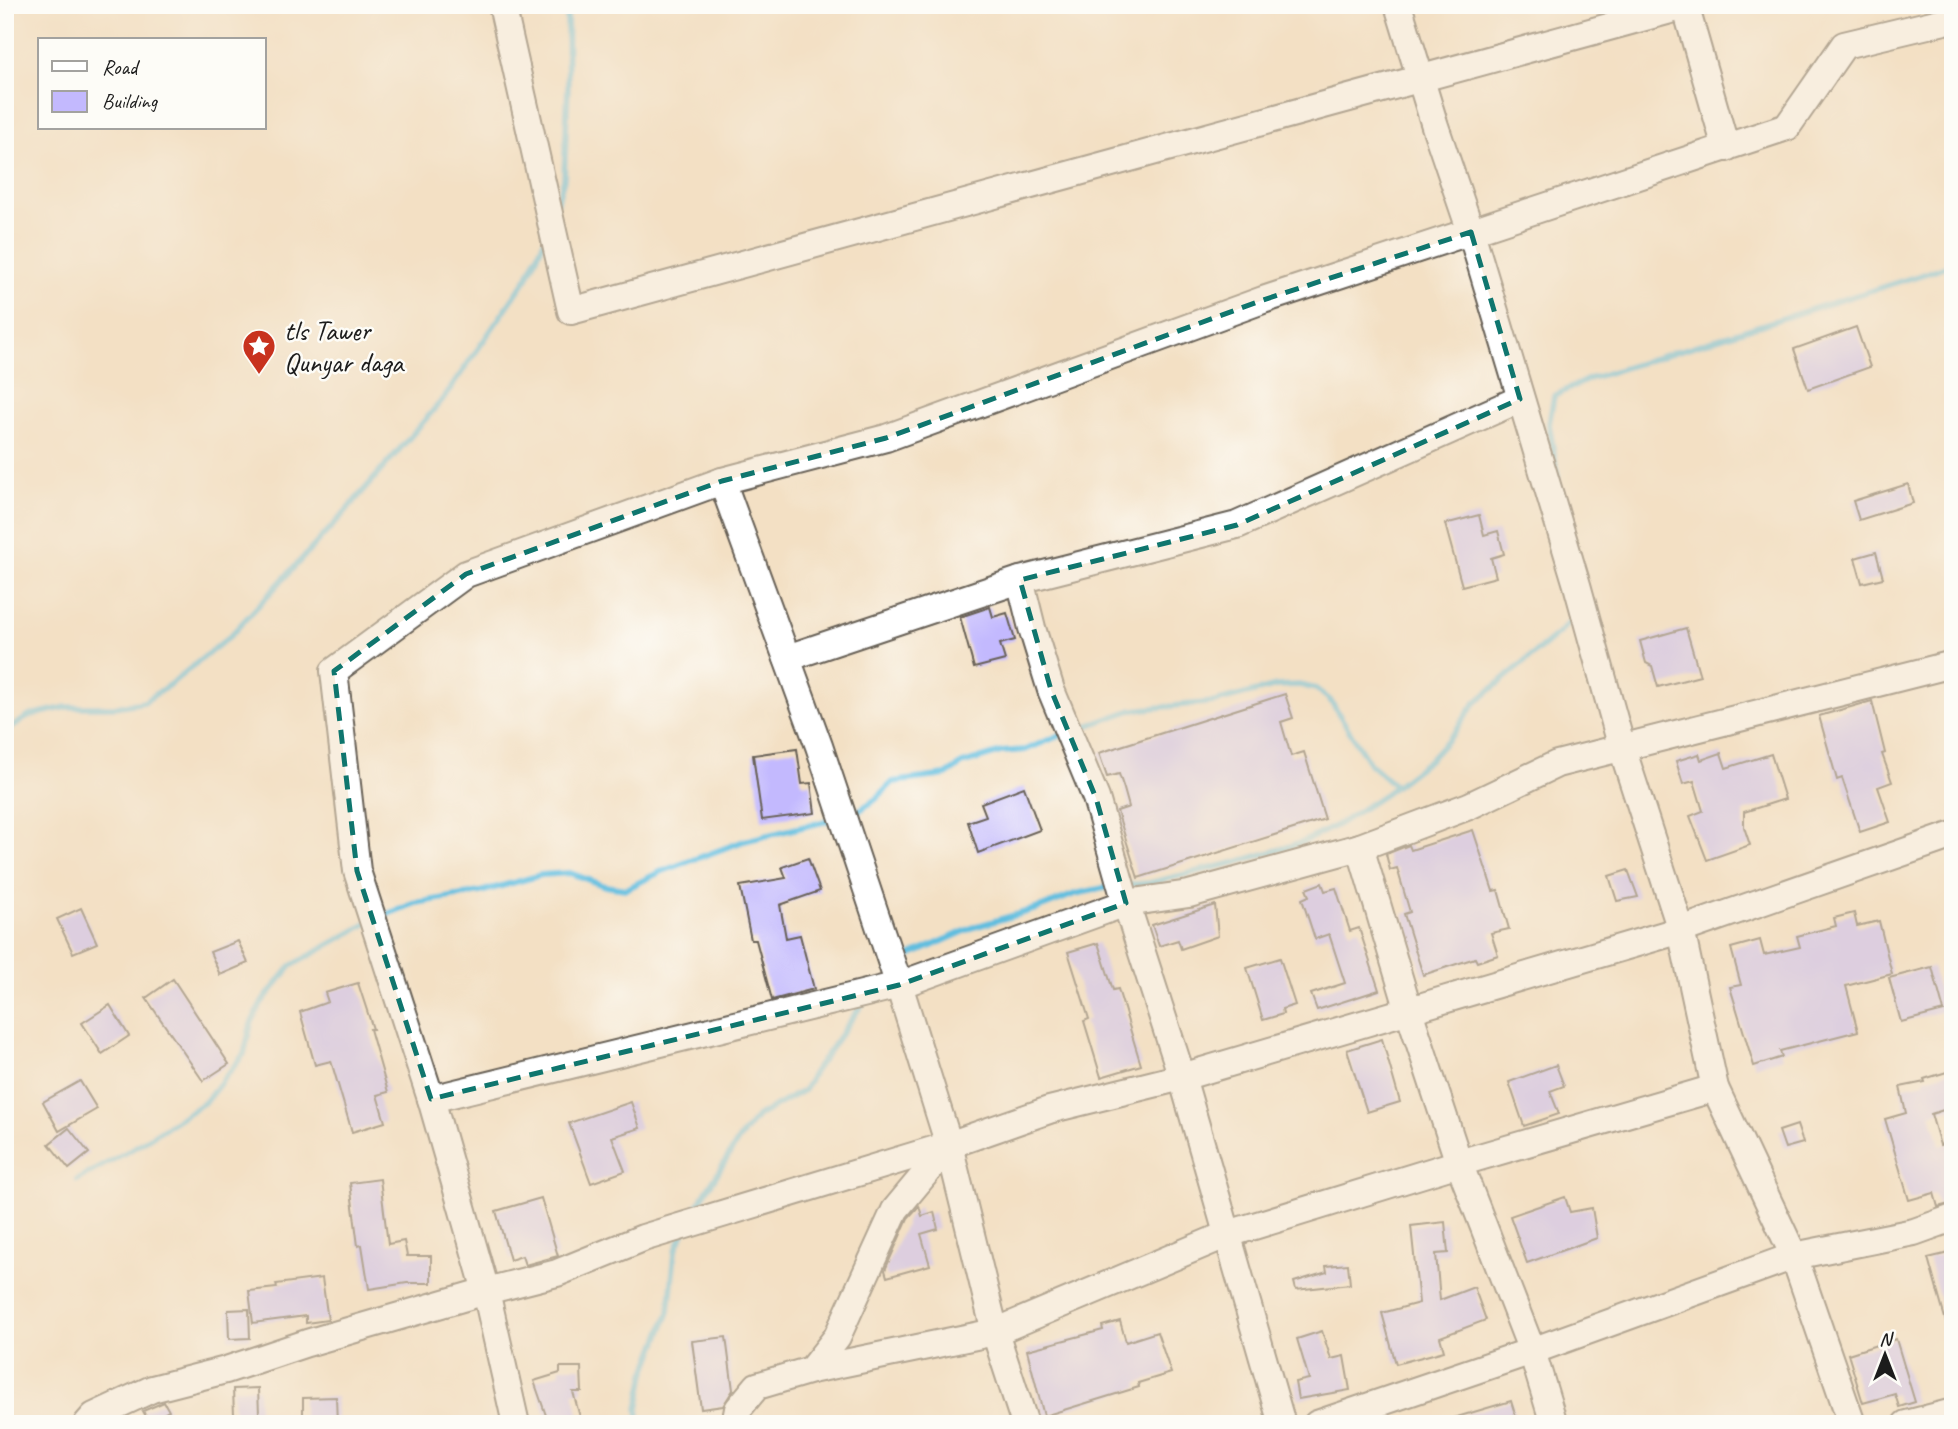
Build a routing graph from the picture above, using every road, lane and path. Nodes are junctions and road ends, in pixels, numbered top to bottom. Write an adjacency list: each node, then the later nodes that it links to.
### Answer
1 (502, 5): 5 (street)
2 (1398, 5): 5 (street)
3 (1687, 6): 5 (street); 6 (street)
4 (1953, 19): 6 (street)
5 (1420, 77): 7 (street)
6 (1726, 148): 7 (street)
7 (1471, 232): 8 (street); 9 (street)
8 (1520, 399): 10 (street); 13 (street)
9 (722, 481): 11 (street); 22 (street)
10 (1020, 579): 11 (street); 16 (street)
11 (787, 658): 18 (street)
12 (1953, 664): 13 (street)
13 (1622, 748): 15 (street); 17 (street)
14 (1953, 835): 17 (street)
15 (1360, 847): 16 (street); 19 (street)
16 (1126, 903): 18 (street); 20 (street)
17 (1681, 930): 19 (street); 21 (street)
18 (899, 985): 22 (street); 23 (street)
19 (1409, 1011): 20 (street); 24 (street)
20 (1182, 1077): 23 (street); 26 (street)
21 (1715, 1088): 24 (street); 27 (street)
22 (431, 1098): 28 (street)
23 (948, 1145): 28 (street); 29 (street); 31 (street)
24 (1459, 1163): 26 (street); 30 (street)
25 (1953, 1218): 27 (street)
26 (1228, 1234): 29 (street); 37 (street)
27 (1794, 1256): 30 (street); 40 (street)
28 (486, 1290): 33 (street); 34 (street)
29 (995, 1332): 31 (street); 36 (street)
30 (1532, 1351): 38 (street); 39 (street)
31 (811, 1370): 35 (street)
32 (1953, 1412): 41 (street)
33 (87, 1424)
34 (516, 1424)
35 (735, 1424)
36 (1025, 1424)
37 (1282, 1424)
38 (1317, 1424)
39 (1554, 1424)
40 (1852, 1424)
41 (1906, 1424)

